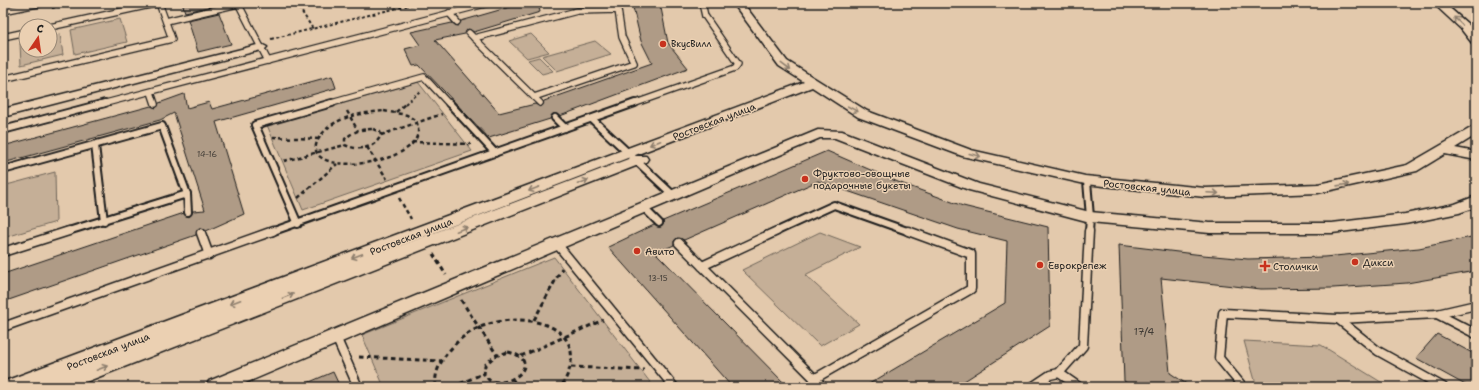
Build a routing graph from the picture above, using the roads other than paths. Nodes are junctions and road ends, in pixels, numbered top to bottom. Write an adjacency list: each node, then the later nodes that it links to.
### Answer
1 (42, 3): 8 (lane)
2 (159, 3): 10 (lane); 12 (lane)
3 (489, 3): 9 (lane)
4 (702, 3): 28 (lane)
5 (738, 3): 21 (street, Ростовская улица, one-way to 21)
6 (1438, 3): 17 (street, one-way to 6)
7 (238, 4): 10 (lane); 18 (lane)
8 (3, 11)
9 (449, 14): 11 (lane); 19 (lane)
10 (166, 21): 20 (lane)
11 (458, 22)
12 (58, 25)
13 (469, 33): 16 (lane)
14 (18, 34): 15 (lane)
15 (3, 37)
16 (474, 38): 23 (lane); 23 (lane)
17 (1476, 41)
18 (261, 47): 19 (lane); 26 (street)
19 (268, 61): 22 (lane)
20 (3, 79)
21 (814, 87): 36 (street, Ростовская улица); 38 (street, Ростовская улица, one-way to 38)
22 (151, 92): 25 (lane); 31 (lane)
23 (534, 98): 24 (lane)
24 (540, 103)
25 (155, 104)
26 (3, 112)
27 (555, 118): 29 (lane)
28 (592, 119): 29 (lane); 36 (lane)
29 (565, 128): 34 (lane)
30 (1476, 129): 33 (street, Ростовская улица)
31 (3, 130)
32 (95, 145): 37 (lane); 39 (lane); 45 (lane)
33 (1450, 151): 35 (street); 38 (street, Ростовская улица, one-way to 33)
34 (495, 153): 47 (lane); 47 (lane)
35 (1476, 156)
36 (632, 157): 40 (lane); 63 (street, Ростовская улица, one-way to 63); 64 (street, Ростовская улица, one-way to 36)
37 (3, 170)
38 (1088, 181): 44 (lane)
39 (187, 194): 43 (lane); 45 (lane)
40 (673, 195): 42 (street); 44 (street)
41 (1476, 201): 44 (street)
42 (644, 208): 46 (lane); 50 (street)
43 (188, 212)
44 (1090, 217): 60 (lane)
45 (104, 221): 51 (lane)
46 (659, 223)
47 (298, 224): 52 (lane)
48 (201, 233): 52 (lane)
49 (679, 243): 53 (lane)
50 (557, 244): 59 (street); 67 (lane)
51 (3, 252)
52 (209, 255): 57 (lane)
53 (702, 266): 61 (lane); 61 (lane)
54 (1476, 305): 55 (lane)
55 (1437, 314): 56 (lane); 58 (lane)
56 (1338, 319): 71 (lane); 72 (lane)
57 (3, 327)
58 (1476, 334)
59 (336, 337): 62 (street); 66 (lane)
60 (1059, 372): 69 (lane); 70 (lane)
61 (814, 379): 68 (lane)
62 (233, 384): 65 (street)
63 (12, 387)
64 (52, 387)
65 (216, 387)
66 (358, 387)
67 (674, 387)
68 (823, 387)
69 (1032, 387)
70 (1079, 387)
71 (1243, 387)
72 (1443, 387)

